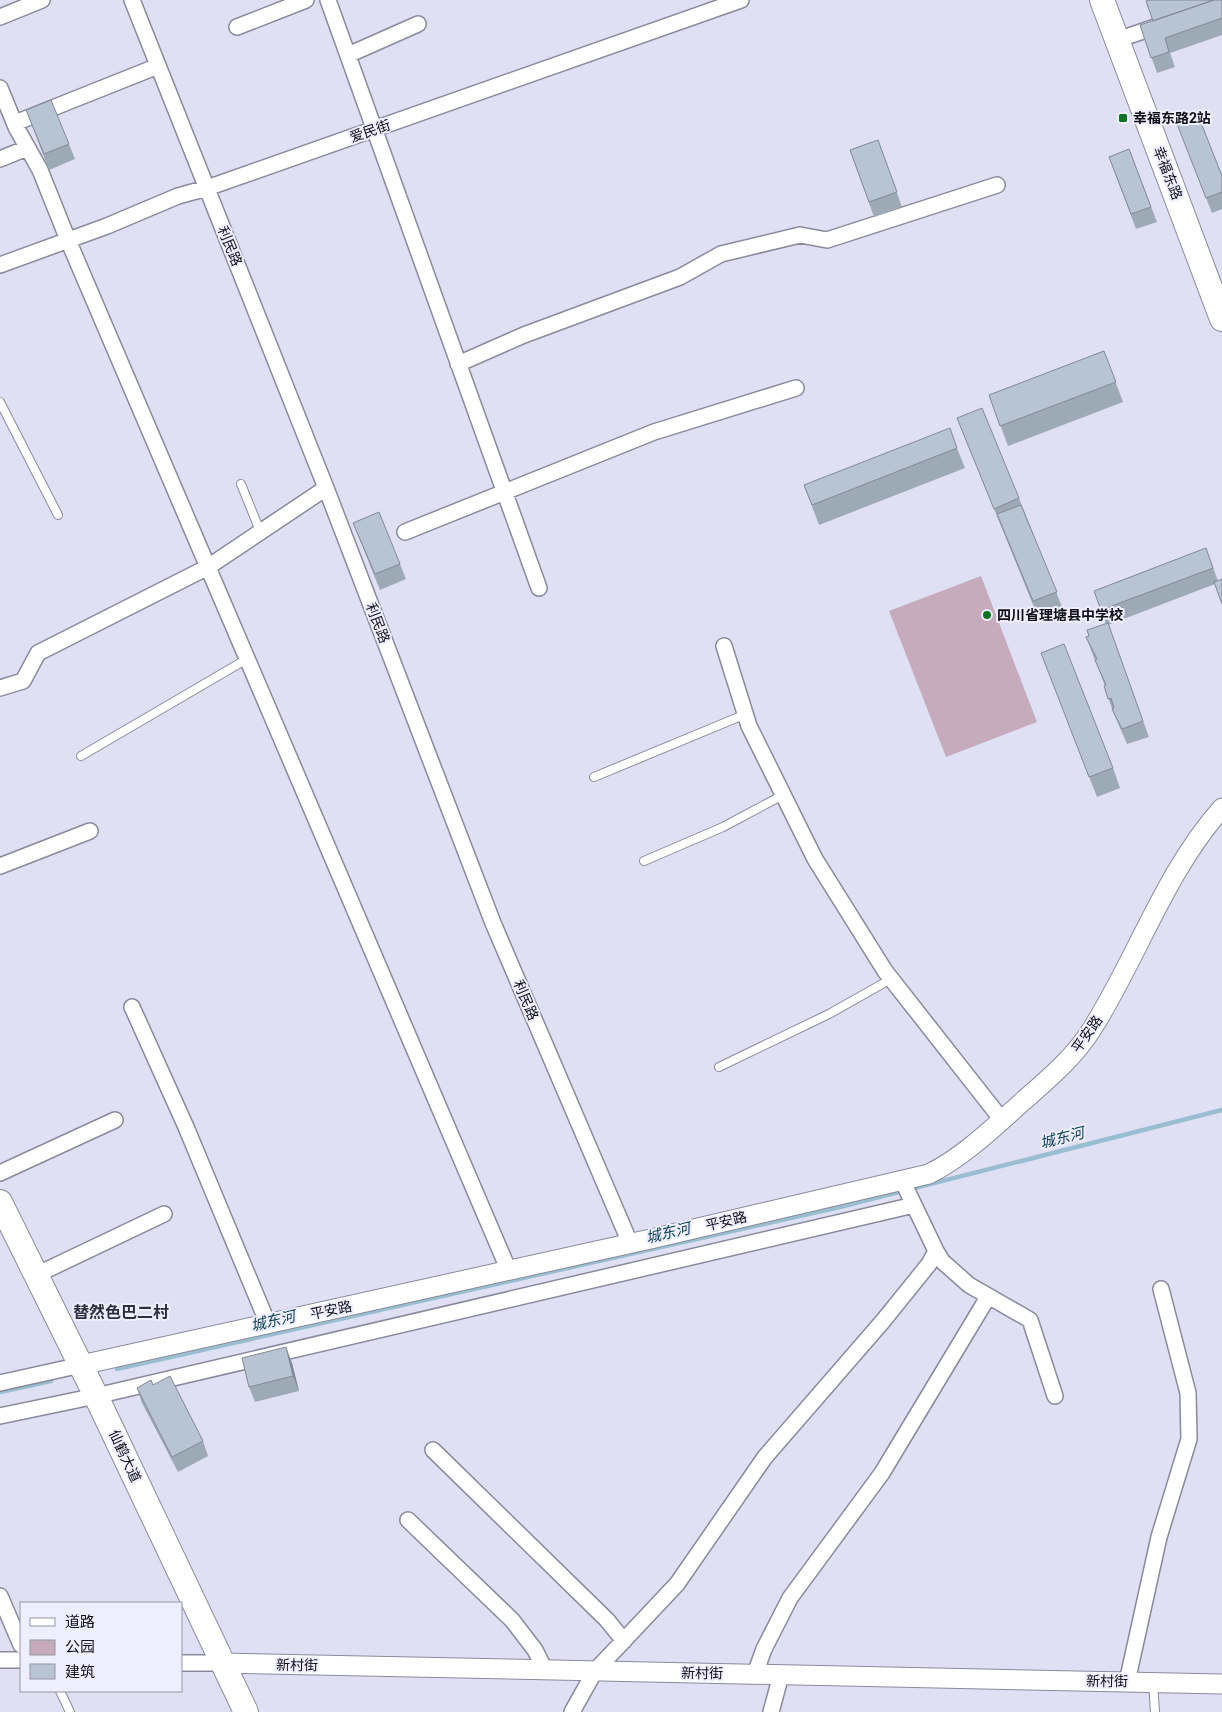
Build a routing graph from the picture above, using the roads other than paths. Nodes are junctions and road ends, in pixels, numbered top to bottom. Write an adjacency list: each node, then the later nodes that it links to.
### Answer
1 (42, 0): 7 (street)
2 (132, 0): 13 (street, 利民路)
3 (306, 0): 9 (street)
4 (328, 0): 12 (street)
5 (1102, 0): 11 (main road, 幸福东路)
6 (733, 1): 16 (street, 爱民街)
7 (0, 17)
8 (418, 24): 12 (street)
9 (237, 27)
10 (1155, 27): 11 (street)
11 (1117, 40): 23 (main road, 幸福东路)
12 (348, 55): 16 (street)
13 (158, 66): 15 (street); 20 (street, 利民路)
14 (0, 88): 15 (street)
15 (15, 123): 17 (street)
16 (376, 129): 20 (street, 爱民街); 24 (street)
17 (28, 148): 18 (street); 21 (street)
18 (0, 159)
19 (996, 185): 24 (street)
20 (207, 188): 21 (street, 爱民街); 28 (street, 利民路)
21 (68, 240): 22 (street, 爱民街); 33 (street)
22 (0, 265)
23 (1222, 319)
24 (458, 364): 29 (street)
25 (796, 388): 29 (street)
26 (0, 402): 30 (lane)
27 (242, 484): 31 (lane)
28 (326, 488): 31 (street); 55 (street, 利民路)
29 (503, 492): 32 (street); 34 (street)
30 (58, 515)
31 (260, 531): 33 (street)
32 (406, 532)
33 (208, 567): 36 (street); 37 (street)
34 (539, 588)
35 (724, 646): 38 (street)
36 (247, 659): 39 (lane); 57 (street)
37 (0, 688)
38 (746, 714): 40 (lane); 41 (street)
39 (81, 756)
40 (594, 777)
41 (783, 795): 44 (lane); 46 (street)
42 (1222, 808): 50 (street, 平安路)
43 (90, 831): 45 (street)
44 (644, 861)
45 (0, 866)
46 (891, 979): 48 (lane); 50 (street)
47 (132, 1007): 61 (street)
48 (719, 1067)
49 (115, 1120): 51 (street)
50 (1002, 1120): 52 (street, 平安路)
51 (0, 1173)
52 (907, 1191): 55 (street, 平安路); 56 (street); 64 (street)
53 (0, 1202): 58 (main road, 仙鹤大道)
54 (164, 1214): 58 (street)
55 (630, 1243): 57 (street, 平安路)
56 (936, 1251): 60 (street); 70 (street)
57 (509, 1271): 61 (street, 平安路)
58 (36, 1275): 62 (main road, 仙鹤大道)
59 (1161, 1289): 80 (street)
60 (988, 1297): 65 (street); 78 (street)
61 (268, 1324): 62 (street, 平安路)
62 (81, 1365): 63 (street, 平安路); 64 (main road, 仙鹤大道)
63 (0, 1383)
64 (96, 1396): 66 (street); 75 (main road, 仙鹤大道)
65 (1055, 1396)
66 (0, 1416)
67 (433, 1450): 70 (street)
68 (408, 1520): 76 (street)
69 (0, 1596): 71 (street)
70 (624, 1641): 77 (street)
71 (20, 1651)
72 (20, 1654): 73 (street)
73 (0, 1660)
74 (182, 1663): 75 (street, 新村街)
75 (222, 1663): 76 (street, 新村街); 85 (main road, 仙鹤大道)
76 (545, 1670): 77 (street, 新村街)
77 (595, 1671): 78 (street, 新村街); 86 (street)
78 (754, 1674): 79 (street, 新村街)
79 (781, 1675): 80 (street, 新村街); 87 (street)
80 (1127, 1682): 81 (street, 新村街)
81 (1153, 1682): 82 (street, 新村街); 88 (lane)
82 (1222, 1684)
83 (60, 1692): 84 (lane)
84 (70, 1712)
85 (246, 1712)
86 (572, 1712)
87 (771, 1712)
88 (1155, 1712)

